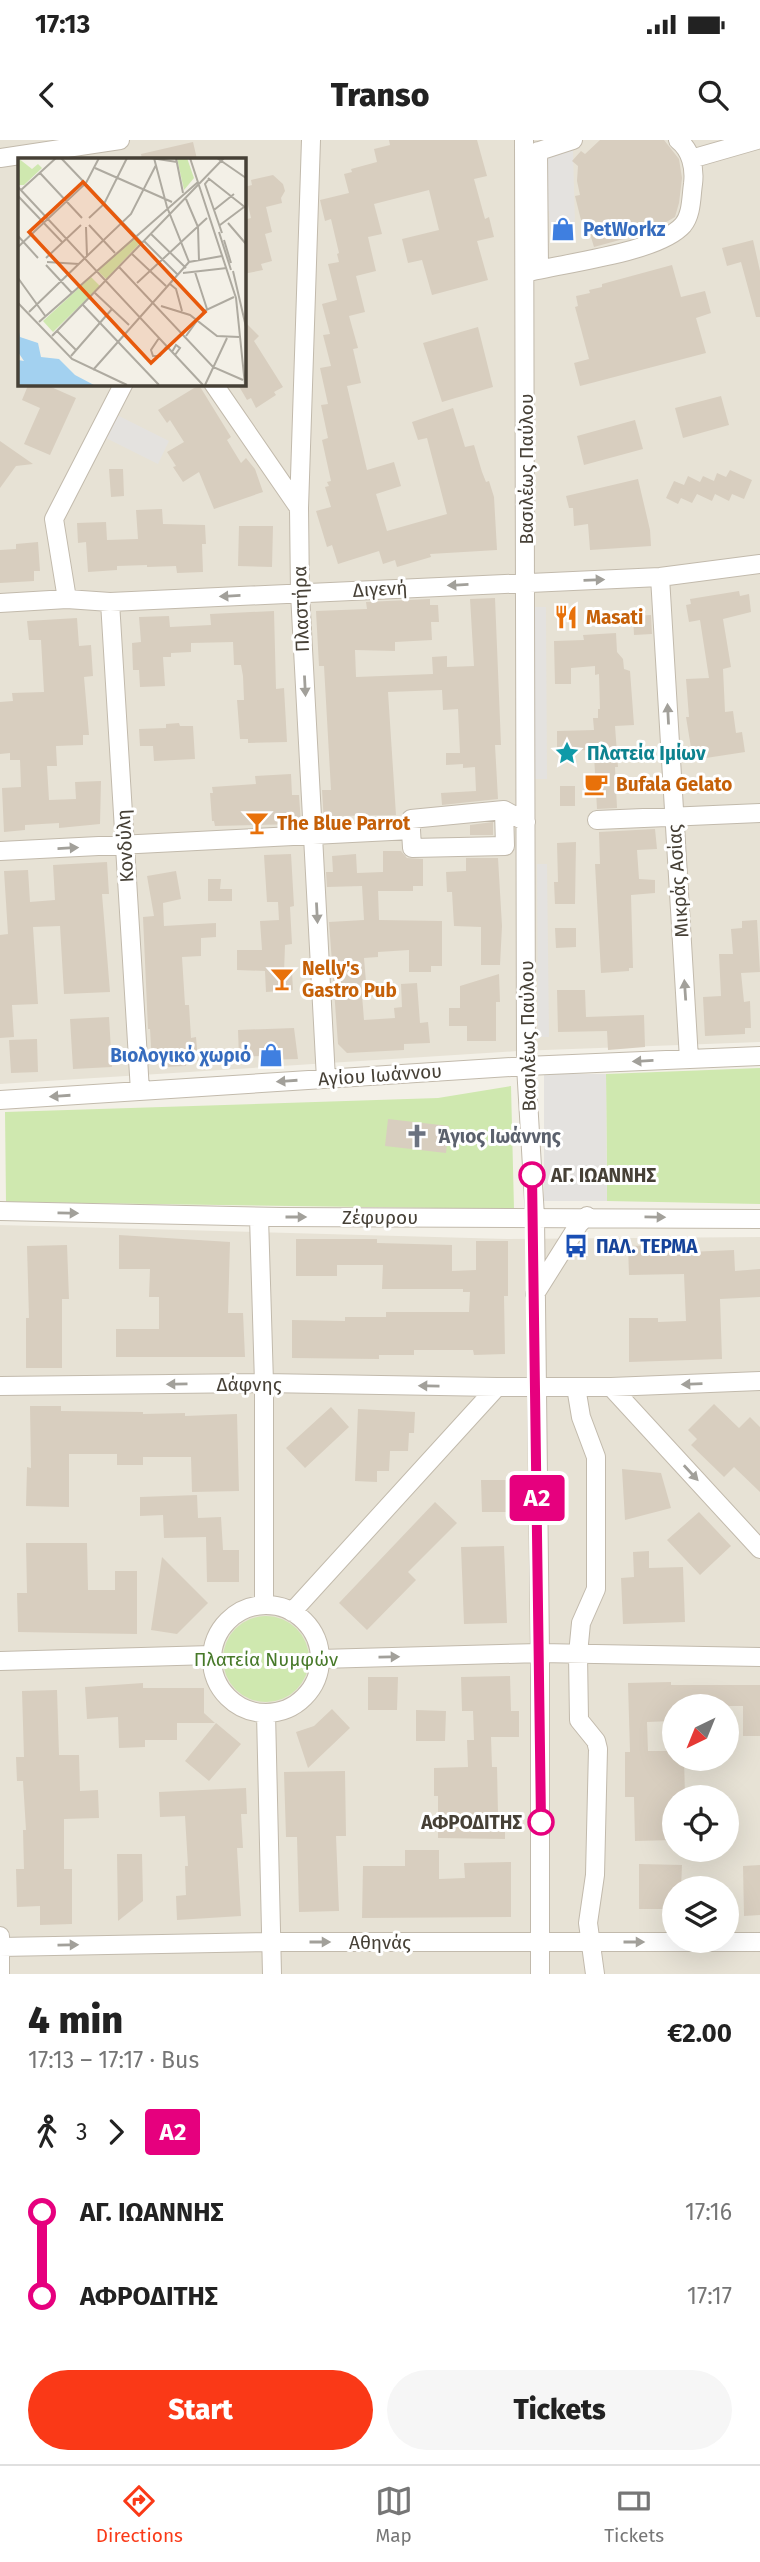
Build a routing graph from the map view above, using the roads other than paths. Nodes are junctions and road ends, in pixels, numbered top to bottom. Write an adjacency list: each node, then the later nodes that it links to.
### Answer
1 (311, 140): 12 (street, Πλαστήρα)
2 (573, 140): 6 (street)
3 (678, 140): 8 (street)
4 (757, 140): 8 (street)
5 (115, 145): 7 (street)
6 (529, 149): 9 (street, Βασιλέως Παύλου)
7 (0, 158)
8 (691, 159): 9 (street)
9 (532, 271): 15 (street, Βασιλέως Παύλου)
10 (123, 385): 17 (street)
11 (214, 385): 12 (street)
12 (299, 508): 16 (street, Πλαστήρα)
13 (760, 564): 14 (street, Διγενή)
14 (660, 578): 15 (street, Διγενή, one-way to 14); 22 (street, Μικράς Ασίας, one-way to 14)
15 (526, 582): 16 (street, Διγενή, one-way to 16); 24 (street, Βασιλέως Παύλου)
16 (300, 593): 18 (street, Διγενή, one-way to 18); 26 (street, Πλαστήρα, one-way to 26)
17 (68, 599): 18 (street, Διγενή); 19 (street, Διγενή)
18 (110, 602): 27 (street, Κονδύλη)
19 (0, 603)
20 (504, 810): 24 (street); 25 (street); 25 (street)
21 (760, 813): 22 (street)
22 (674, 818): 23 (street); 30 (street, Μικράς Ασίας, one-way to 22)
23 (597, 820)
24 (526, 822): 31 (street, Βασιλέως Παύλου)
25 (411, 830): 26 (street)
26 (313, 836): 27 (street); 32 (street, Πλαστήρα, one-way to 32)
27 (126, 845): 28 (street, one-way to 27); 33 (street, Κονδύλη)
28 (0, 851)
29 (760, 1056): 30 (street, Αγίου Ιωάννου)
30 (689, 1059): 31 (street, Αγίου Ιωάννου, one-way to 31)
31 (526, 1066): 32 (street, Αγίου Ιωάννου); 38 (street, Βασιλέως Παύλου)
32 (326, 1079): 33 (street, Αγίου Ιωάννου, one-way to 33)
33 (140, 1091): 34 (street, Αγίου Ιωάννου, one-way to 34)
34 (0, 1100)
35 (0, 1211): 37 (street, Ζέφυρου, one-way to 37)
36 (587, 1216): 38 (street, Ζέφυρου); 39 (street, Ζέφυρου, one-way to 39); 40 (street)
37 (260, 1217): 38 (street, Ζέφυρου, one-way to 38); 42 (street)
38 (535, 1217): 40 (street, Βασιλέως Παύλου)
39 (760, 1219)
40 (536, 1294): 44 (street, Βασιλέως Παύλου)
41 (760, 1381): 47 (street, one-way to 47)
42 (264, 1383): 43 (street, Δάφνης, one-way to 43); 45 (street, Δάφνης, one-way to 42); 49 (street)
43 (0, 1386)
44 (535, 1386): 45 (street, Δάφνης); 46 (street); 51 (street, Βασιλέως Παύλου)
45 (498, 1387): 50 (street)
46 (576, 1387): 47 (street); 52 (street)
47 (611, 1387): 48 (street, one-way to 48)
48 (760, 1549)
49 (264, 1605): 50 (street); 53 (street)
50 (292, 1612): 55 (street)
51 (540, 1653): 52 (street); 55 (street, one-way to 51); 60 (street, Βασιλέως Παύλου)
52 (578, 1654): 54 (street); 61 (street)
53 (212, 1655): 56 (street); 57 (street)
54 (760, 1657)
55 (320, 1659): 57 (street)
56 (0, 1661)
57 (266, 1713): 59 (street)
58 (0, 1935): 63 (street)
59 (272, 1941): 60 (street, Αθηνάς, one-way to 60); 63 (street, Αθηνάς, one-way to 59); 65 (street)
60 (541, 1942): 61 (street, Αθηνάς); 66 (street, Βασιλέως Παύλου)
61 (589, 1942): 62 (street, Αθηνάς, one-way to 62); 67 (street)
62 (760, 1942)
63 (0, 1947): 64 (street)
64 (1, 1974)
65 (272, 1974)
66 (540, 1974)
67 (594, 1974)

